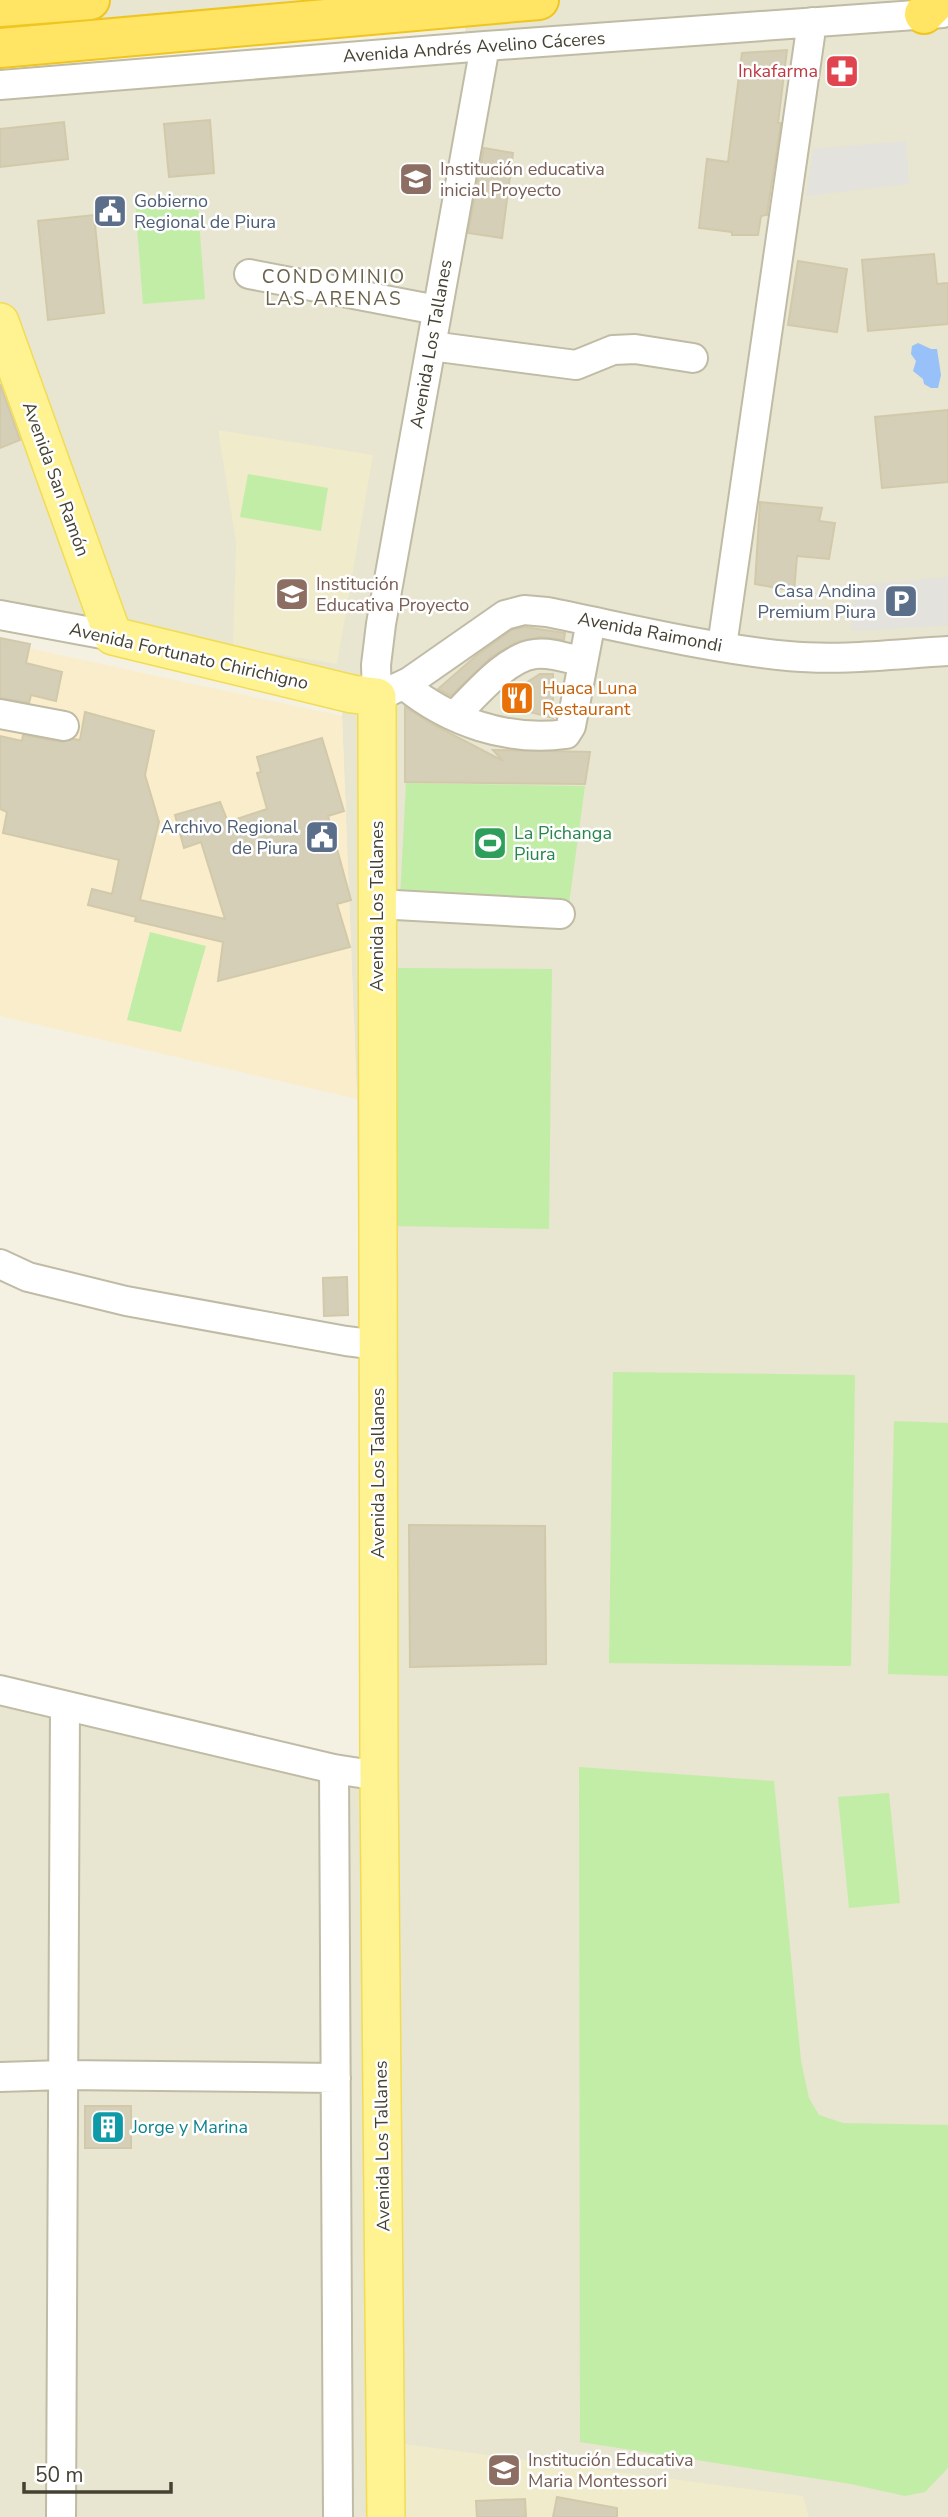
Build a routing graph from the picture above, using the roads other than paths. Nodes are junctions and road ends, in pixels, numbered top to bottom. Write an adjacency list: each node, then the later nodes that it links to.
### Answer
1 (90, 0): 3 (highway)
2 (539, 0): 7 (highway)
3 (0, 8)
4 (941, 11): 5 (street, Avenida Andrés Avelino Cáceres)
5 (812, 22): 6 (street, Avenida Andrés Avelino Cáceres); 17 (street)
6 (485, 46): 8 (street, Avenida Andrés Avelino Cáceres); 10 (street, Avenida Los Tallanes)
7 (0, 48)
8 (0, 85)
9 (249, 274): 10 (street)
10 (438, 310): 12 (street, Avenida Los Tallanes)
11 (0, 323): 16 (main road, Avenida San Ramón)
12 (431, 346): 13 (street); 20 (street, Avenida Los Tallanes)
13 (693, 358)
14 (0, 615): 16 (street, Avenida Fortunato Chirichigno)
15 (591, 621): 17 (street, Avenida Raimondi); 19 (street); 20 (street, Avenida Raimondi)
16 (113, 636): 20 (main road, Avenida Fortunato Chirichigno)
17 (722, 646): 18 (street, Avenida Raimondi)
18 (948, 651)
19 (583, 662): 22 (street); 22 (street)
20 (391, 691): 22 (street); 24 (main road, Avenida Los Tallanes)
21 (0, 714): 23 (street)
22 (454, 716)
23 (64, 726)
24 (377, 904): 25 (street); 27 (main road, Avenida Los Tallanes)
25 (560, 914)
26 (0, 1264): 27 (street)
27 (378, 1345): 31 (main road, Avenida Los Tallanes)
28 (0, 1690): 29 (street)
29 (65, 1707): 30 (street); 32 (street)
30 (334, 1769): 31 (street); 34 (street)
31 (379, 1776): 37 (main road, Avenida Los Tallanes)
32 (63, 2075): 33 (street); 34 (street); 35 (street)
33 (0, 2077)
34 (336, 2078): 36 (street)
35 (61, 2517)
36 (338, 2517)
37 (386, 2517)

